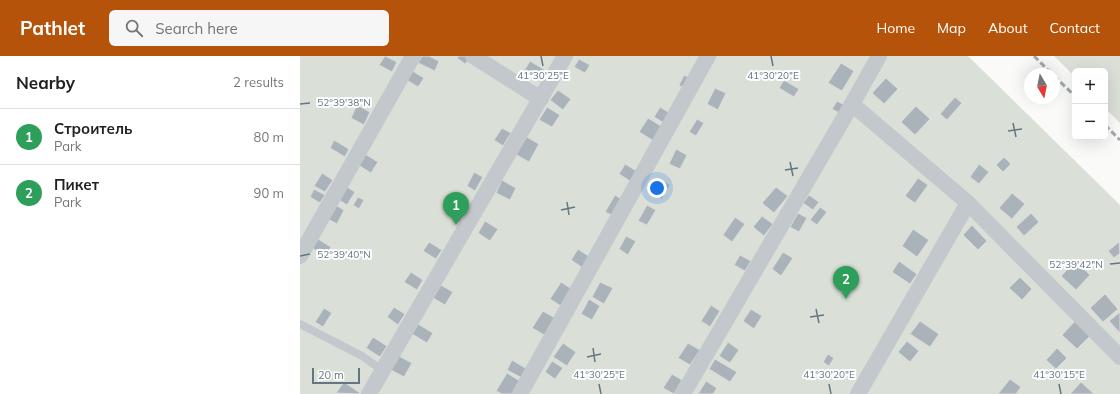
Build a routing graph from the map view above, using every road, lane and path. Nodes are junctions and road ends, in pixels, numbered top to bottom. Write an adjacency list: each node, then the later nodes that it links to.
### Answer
1 (413, 56): 9 (street)
2 (473, 56): 6 (street)
3 (565, 56): 6 (street)
4 (708, 56): 14 (street)
5 (879, 56): 7 (street)
6 (541, 99): 12 (street)
7 (852, 104): 8 (street); 15 (street)
8 (968, 202): 11 (street); 16 (street)
9 (300, 256)
10 (300, 324): 12 (lane)
11 (1120, 357)
12 (382, 370): 13 (street)
13 (369, 394)
14 (520, 394)
15 (683, 394)
16 (858, 394)

